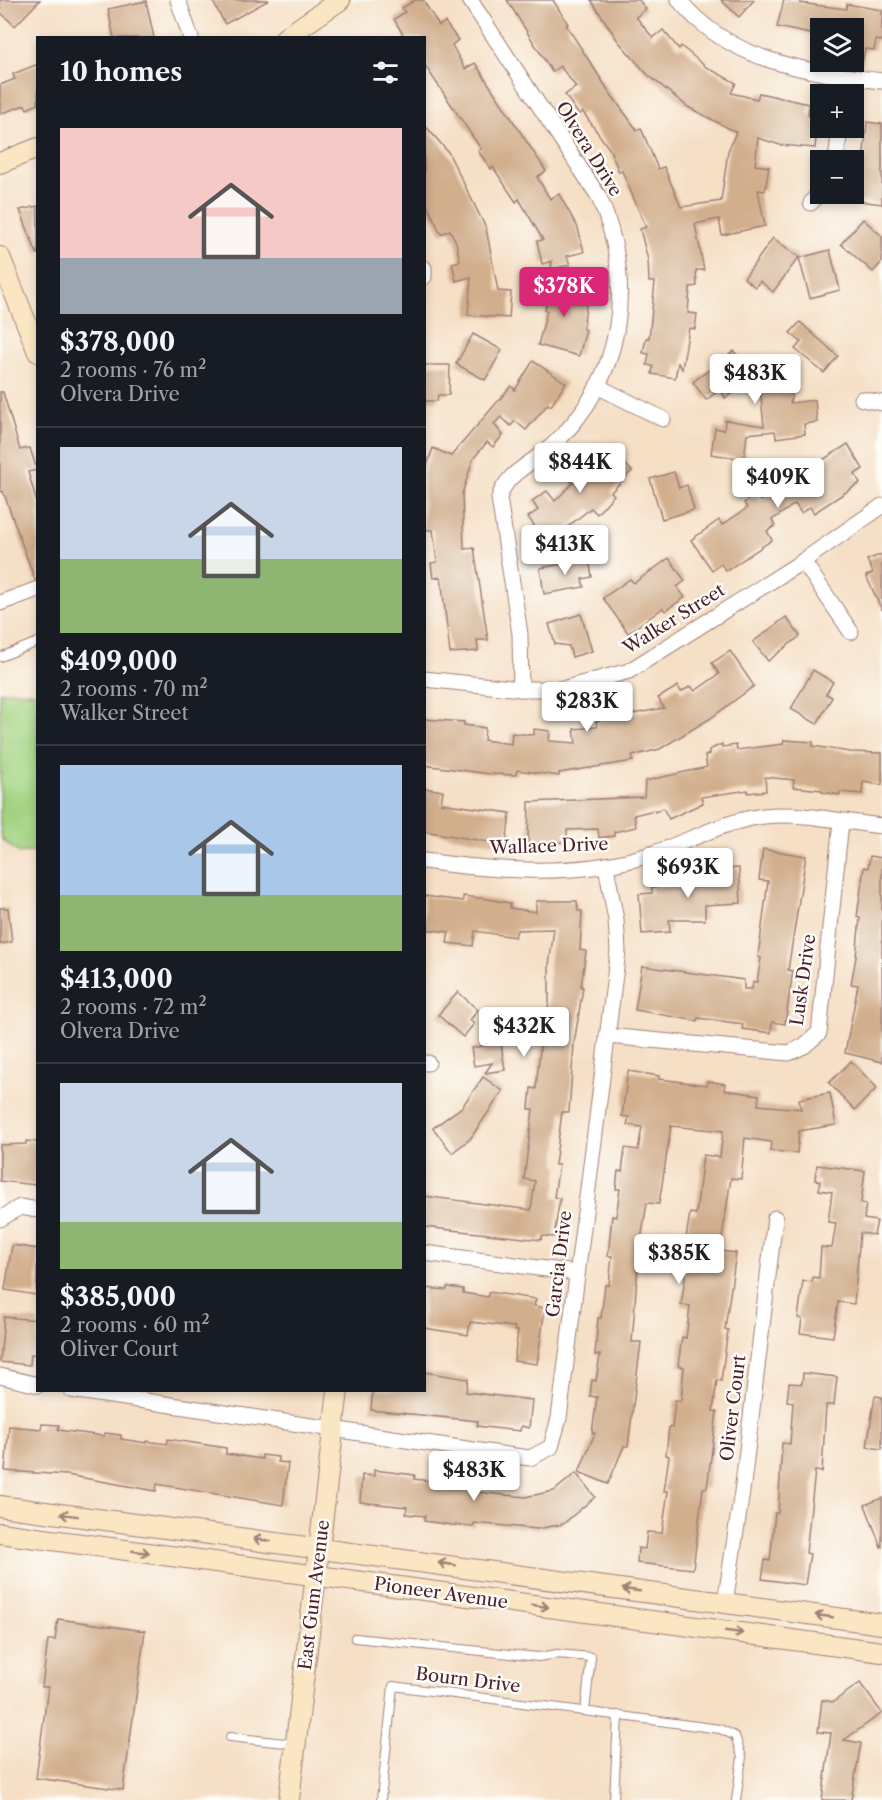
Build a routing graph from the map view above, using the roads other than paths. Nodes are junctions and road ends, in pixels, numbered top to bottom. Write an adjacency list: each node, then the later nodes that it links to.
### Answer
1 (178, 0): 5 (street)
2 (340, 0): 6 (main road)
3 (470, 0): 14 (street, Olvera Drive)
4 (678, 0): 7 (street)
5 (190, 36)
6 (288, 36)
7 (847, 77): 8 (street); 9 (street)
8 (882, 81)
9 (846, 84)
10 (36, 149): 11 (main road)
11 (0, 163)
12 (0, 257): 13 (main road)
13 (36, 347)
14 (597, 386): 17 (street); 26 (street, Olvera Drive)
15 (862, 399): 16 (street)
16 (882, 404)
17 (663, 419)
18 (882, 506): 19 (street, Walker Street)
19 (803, 561): 22 (street); 26 (street, Walker Street)
20 (36, 590): 21 (street)
21 (0, 603)
22 (851, 632)
23 (36, 643): 24 (lane)
24 (0, 657)
25 (426, 679): 26 (street, Walker Street)
26 (520, 689)
27 (841, 822): 28 (street, Wallace Drive); 30 (street, Wallace Drive); 31 (street, Lusk Drive)
28 (882, 826)
29 (426, 861): 30 (street, Wallace Drive)
30 (606, 866): 31 (street, Garcia Drive)
31 (607, 1036): 36 (street, Garcia Drive)
32 (36, 1210): 34 (street)
33 (775, 1218): 46 (street, Oliver Court)
34 (0, 1220)
35 (426, 1253): 36 (street)
36 (578, 1273): 41 (street, Garcia Drive)
37 (0, 1376): 38 (street)
38 (36, 1385)
39 (84, 1392): 41 (street)
40 (338, 1392): 41 (main road, East Gum Avenue)
41 (335, 1432): 44 (main road, East Gum Avenue)
42 (0, 1506): 44 (main road, Pioneer Avenue, one-way to 42)
43 (0, 1533): 45 (main road, Pioneer Avenue, one-way to 45)
44 (320, 1547): 45 (main road, East Gum Avenue); 46 (main road, Pioneer Avenue, one-way to 44)
45 (316, 1576): 49 (main road, Pioneer Avenue, one-way to 49); 53 (main road, East Gum Avenue)
46 (725, 1603): 47 (main road, Pioneer Avenue, one-way to 46)
47 (882, 1624)
48 (355, 1638): 50 (lane)
49 (882, 1652)
50 (585, 1711): 51 (lane, Bourn Drive); 55 (lane, Bourn Drive)
51 (618, 1715): 56 (lane); 57 (lane, Bourn Drive)
52 (230, 1737): 53 (lane)
53 (296, 1744): 54 (main road, East Gum Avenue)
54 (289, 1800)
55 (381, 1800)
56 (614, 1800)
57 (736, 1800)

